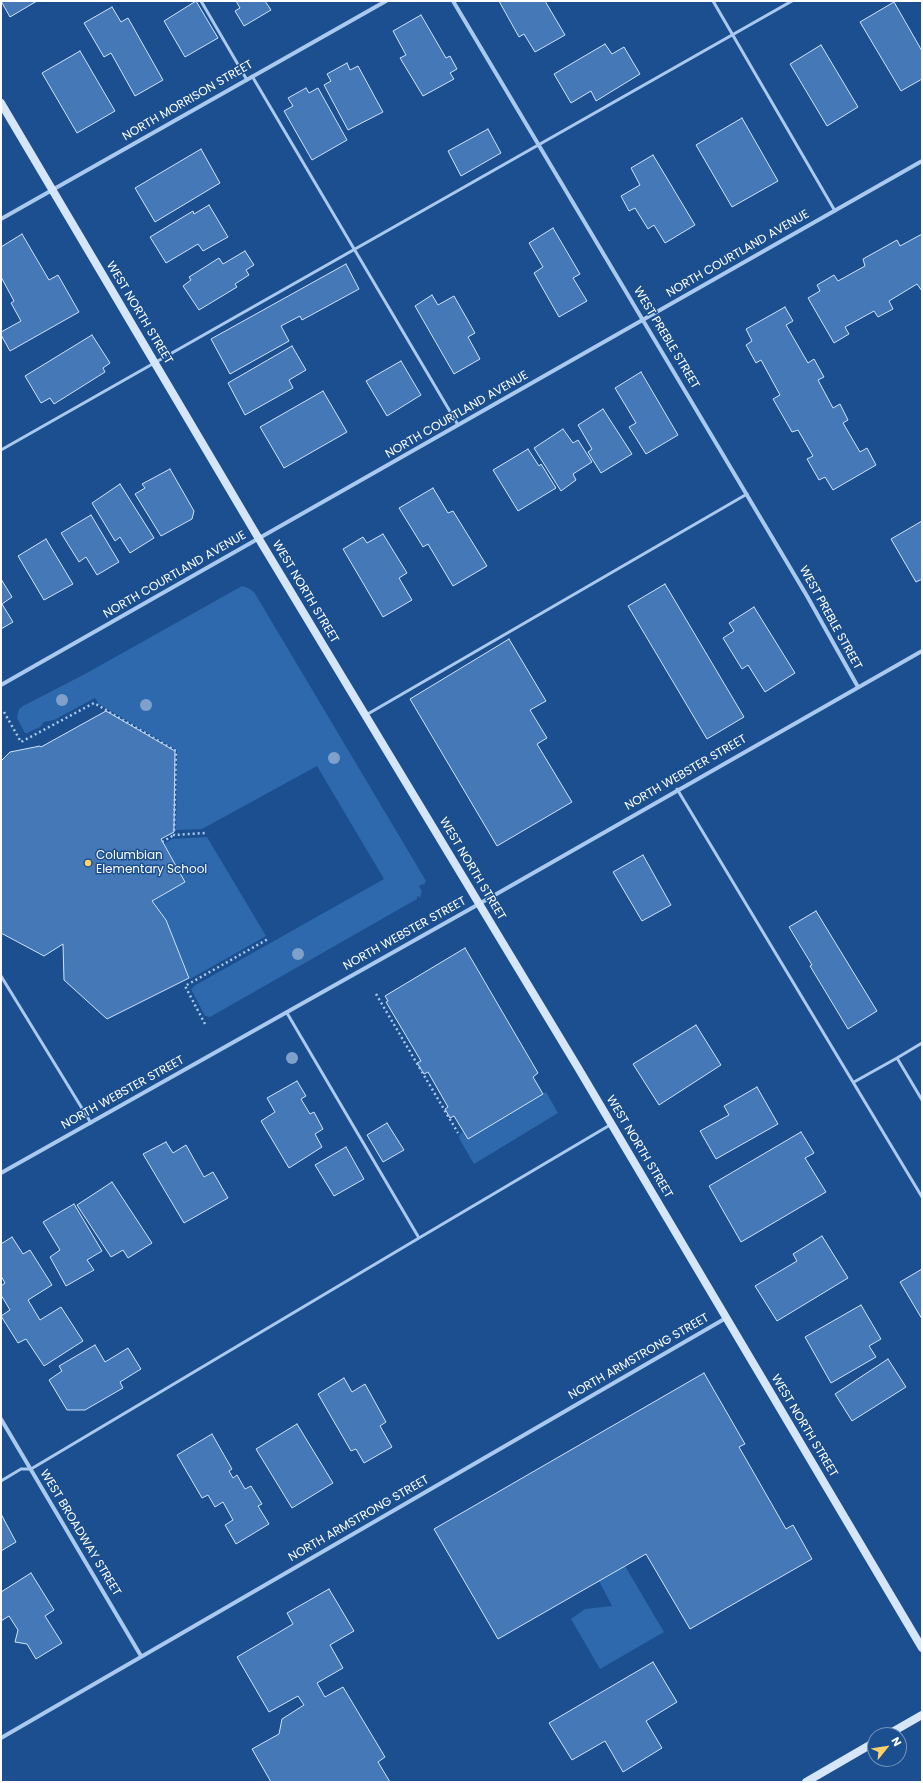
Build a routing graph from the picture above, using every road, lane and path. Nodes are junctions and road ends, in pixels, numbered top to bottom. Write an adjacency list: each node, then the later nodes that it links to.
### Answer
1 (202, 1): 8 (lane)
2 (386, 1): 7 (street, NORTH MORRISON STREET)
3 (453, 1): 10 (street, WEST PREBLE STREET)
4 (713, 1): 6 (lane)
5 (792, 1): 6 (lane)
6 (732, 35): 10 (lane); 13 (lane)
7 (252, 76): 8 (street, NORTH MORRISON STREET); 15 (lane)
8 (247, 80): 12 (street, NORTH MORRISON STREET)
9 (1, 103): 12 (street, WEST NORTH STREET)
10 (539, 144): 15 (lane); 16 (street, WEST PREBLE STREET)
11 (922, 161): 13 (street, NORTH COURTLAND AVENUE)
12 (52, 190): 14 (street, NORTH MORRISON STREET); 17 (street, WEST NORTH STREET)
13 (835, 211): 16 (street, NORTH COURTLAND AVENUE)
14 (1, 219)
15 (354, 249): 17 (lane); 18 (lane)
16 (643, 320): 18 (street, NORTH COURTLAND AVENUE); 20 (street, WEST PREBLE STREET)
17 (154, 363): 19 (lane); 21 (street, WEST NORTH STREET)
18 (458, 425): 21 (street, NORTH COURTLAND AVENUE)
19 (1, 450)
20 (747, 494): 24 (street, WEST PREBLE STREET); 26 (lane)
21 (259, 539): 23 (street, NORTH COURTLAND AVENUE); 26 (street, WEST NORTH STREET)
22 (922, 651): 24 (street, NORTH WEBSTER STREET)
23 (1, 685)
24 (858, 687): 27 (street, NORTH WEBSTER STREET)
25 (4, 712): 29 (path)
26 (366, 715): 31 (street, WEST NORTH STREET)
27 (677, 790): 31 (street, NORTH WEBSTER STREET); 39 (lane)
28 (205, 833): 29 (path)
29 (174, 835): 30 (path)
30 (162, 842)
31 (479, 904): 35 (street, NORTH WEBSTER STREET); 42 (street, WEST NORTH STREET)
32 (268, 939): 36 (path)
33 (1, 976): 41 (lane)
34 (376, 994): 43 (path)
35 (287, 1013): 41 (street, NORTH WEBSTER STREET); 46 (lane)
36 (205, 1024)
37 (922, 1043): 38 (lane)
38 (897, 1058): 39 (lane); 40 (lane)
39 (854, 1082): 45 (lane)
40 (922, 1100)
41 (91, 1123): 44 (street, NORTH WEBSTER STREET)
42 (612, 1124): 46 (lane); 47 (street, WEST NORTH STREET)
43 (458, 1133)
44 (1, 1173)
45 (922, 1197)
46 (419, 1238): 49 (lane)
47 (726, 1318): 51 (street, WEST NORTH STREET); 52 (street, NORTH ARMSTRONG STREET)
48 (1, 1419): 49 (street, WEST BROADWAY STREET)
49 (31, 1469): 50 (lane); 52 (street, WEST BROADWAY STREET)
50 (1, 1481)
51 (922, 1648)
52 (141, 1656): 55 (street, NORTH ARMSTRONG STREET)
53 (922, 1715): 54 (street)
54 (901, 1727)
55 (1, 1738)
56 (867, 1747): 57 (street)
57 (806, 1782)

